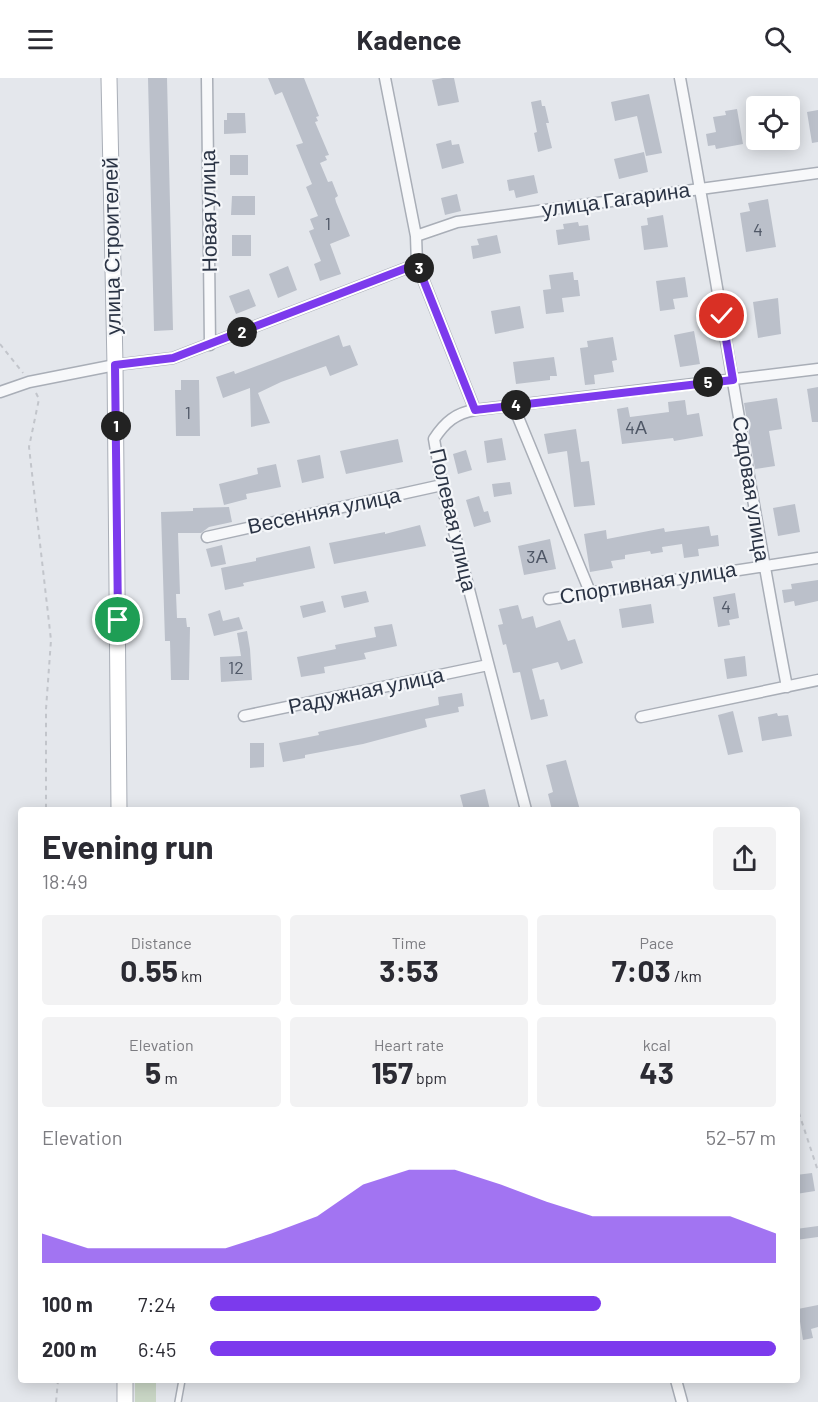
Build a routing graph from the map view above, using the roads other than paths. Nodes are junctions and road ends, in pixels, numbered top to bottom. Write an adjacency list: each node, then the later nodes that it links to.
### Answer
1 (109, 78): 10 (main road, улица Строителей)
2 (207, 78): 9 (street, Новая улица)
3 (385, 78): 7 (street)
4 (680, 78): 6 (street, Садовая улица)
5 (818, 173): 6 (street, улица Гагарина)
6 (701, 188): 7 (street, улица Гагарина); 12 (street, Садовая улица)
7 (416, 236): 8 (street)
8 (417, 264): 9 (street); 15 (street)
9 (210, 345): 10 (street)
10 (115, 365): 13 (street); 27 (main road, улица Строителей)
11 (818, 369): 12 (street)
12 (733, 380): 14 (street); 19 (street, Садовая улица)
13 (0, 392)
14 (513, 405): 15 (street); 20 (street)
15 (475, 410): 16 (street, Полевая улица)
16 (442, 485): 17 (street, Весенняя улица); 22 (street, Полевая улица)
17 (207, 537)
18 (818, 558): 19 (street, Спортивная улица)
19 (763, 565): 20 (street, Спортивная улица); 24 (street, Садовая улица)
20 (590, 592): 21 (street, Спортивная улица)
21 (549, 599)
22 (488, 665): 25 (street, Радужная улица); 28 (street, Полевая улица)
23 (818, 680): 24 (street)
24 (787, 687): 26 (street)
25 (244, 716)
26 (640, 717)
27 (119, 807)
28 (525, 807)
29 (125, 1383): 32 (main road)
30 (181, 1383): 33 (lane)
31 (677, 1383): 34 (street)
32 (125, 1402)
33 (178, 1402)
34 (682, 1402)

